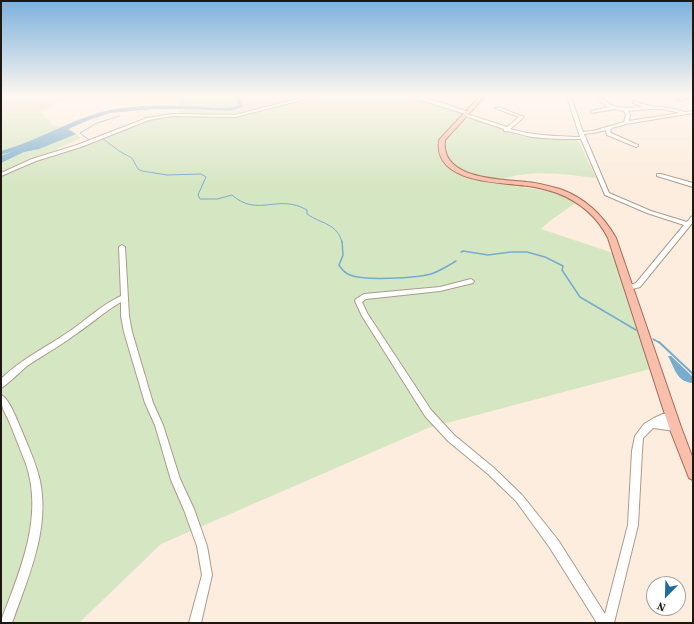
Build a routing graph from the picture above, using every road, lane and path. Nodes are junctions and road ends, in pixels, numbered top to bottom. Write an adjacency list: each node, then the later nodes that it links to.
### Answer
1 (130, 126): 12 (street)
2 (455, 126): 18 (main road)
3 (496, 126): 8 (street)
4 (511, 126): 8 (street)
5 (579, 126): 9 (street)
6 (614, 126): 7 (street)
7 (610, 127): 9 (street); 10 (street)
8 (506, 130): 9 (street)
9 (582, 135): 15 (street)
10 (636, 146)
11 (659, 175): 13 (street)
12 (1, 176)
13 (693, 185)
14 (693, 218): 15 (street)
15 (688, 224): 18 (street)
16 (122, 247): 19 (street)
17 (471, 281): 28 (street)
18 (629, 288): 22 (main road)
19 (125, 297): 20 (street); 27 (street)
20 (1, 384)
21 (1, 399): 26 (street)
22 (672, 418): 23 (street); 24 (main road)
23 (654, 424): 24 (street); 29 (street)
24 (675, 427): 25 (main road)
25 (693, 474)
26 (6, 623)
27 (195, 623)
28 (604, 623)
29 (608, 623)

